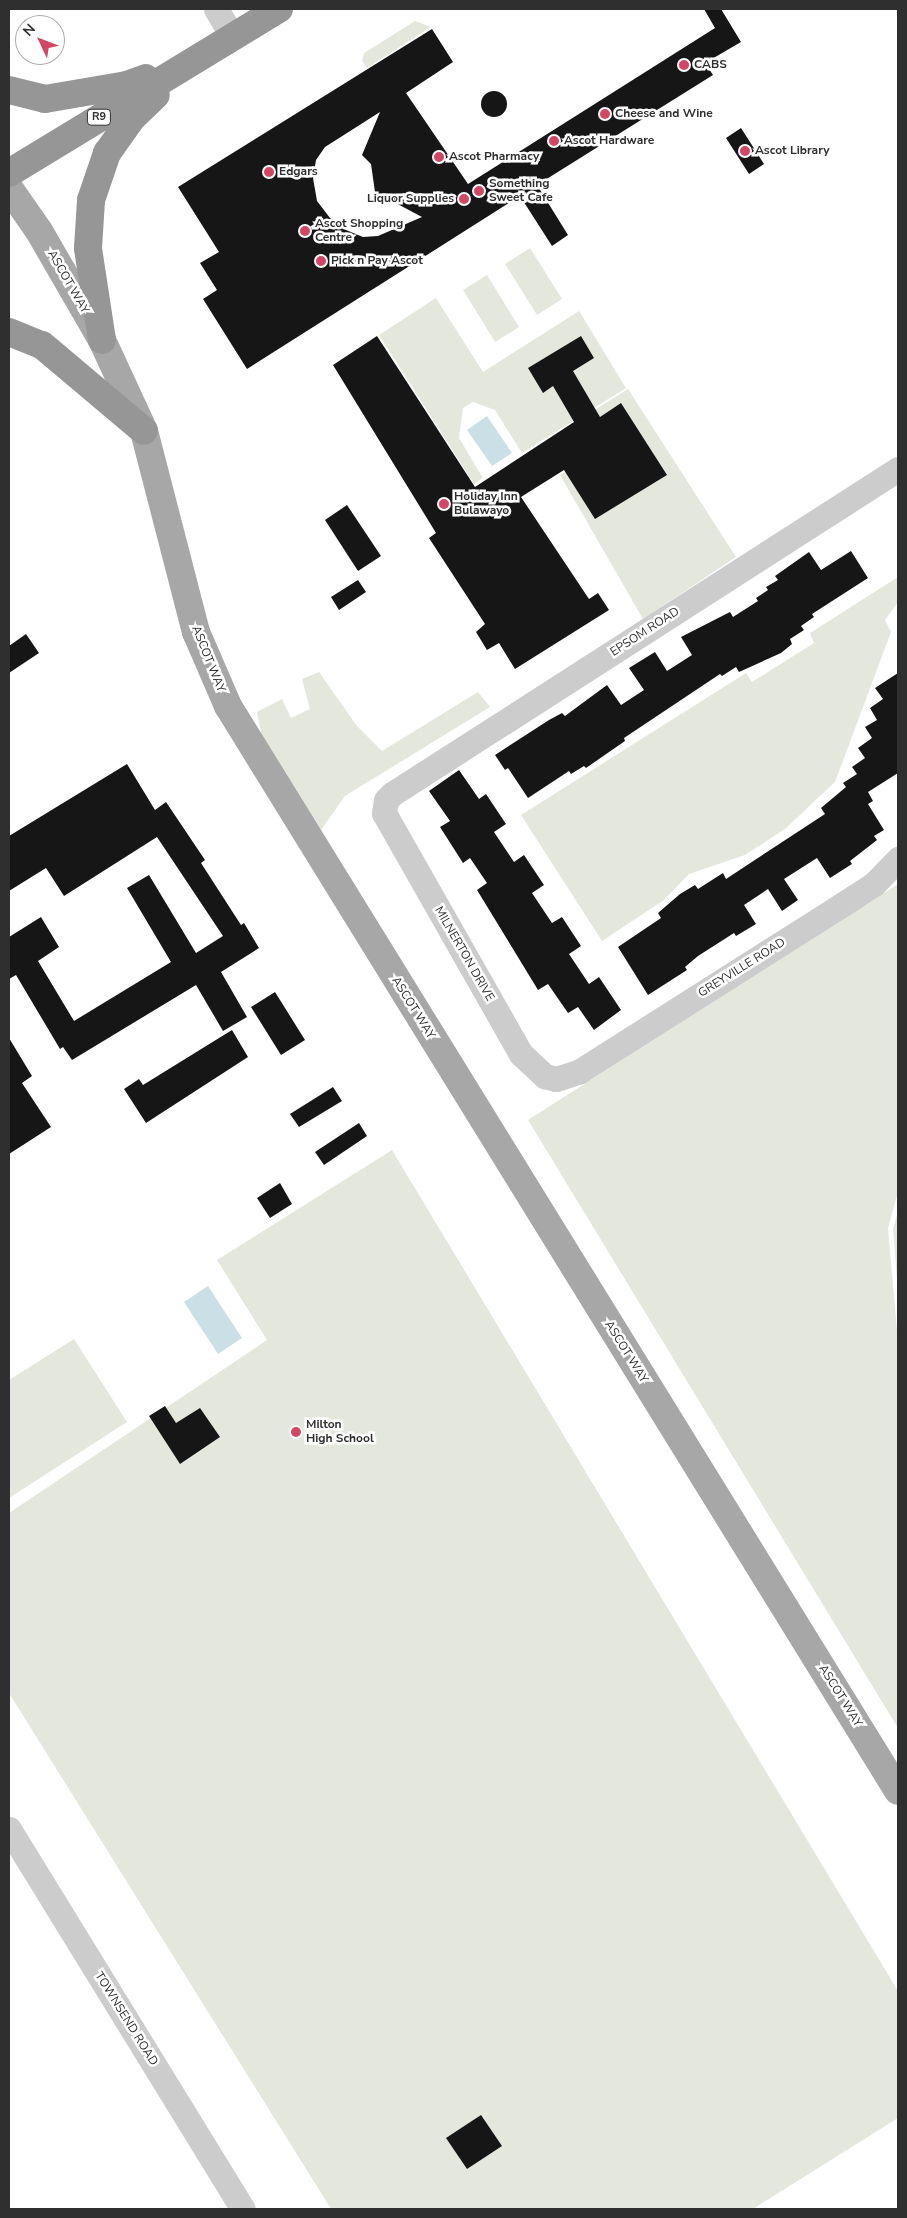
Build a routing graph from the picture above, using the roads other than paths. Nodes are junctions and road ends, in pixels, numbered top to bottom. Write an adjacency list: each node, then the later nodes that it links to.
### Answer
1 (216, 9): 3 (street)
2 (279, 9): 3 (highway, R9)
3 (233, 37): 4 (highway, R9)
4 (190, 63): 5 (highway); 6 (highway, R9); 9 (highway)
5 (9, 90)
6 (9, 173)
7 (9, 188): 9 (main road, ASCOT WAY)
8 (9, 332): 10 (highway)
9 (102, 340): 10 (main road, ASCOT WAY)
10 (144, 431): 15 (main road, ASCOT WAY)
11 (898, 469): 12 (street, EPSOM ROAD)
12 (392, 794): 14 (street, MILNERTON DRIVE)
13 (898, 859): 14 (street, GREYVILLE ROAD)
14 (580, 1070)
15 (898, 1791)
16 (9, 1830): 17 (street, TOWNSEND ROAD)
17 (18, 1865): 18 (street, TOWNSEND ROAD)
18 (243, 2209)

